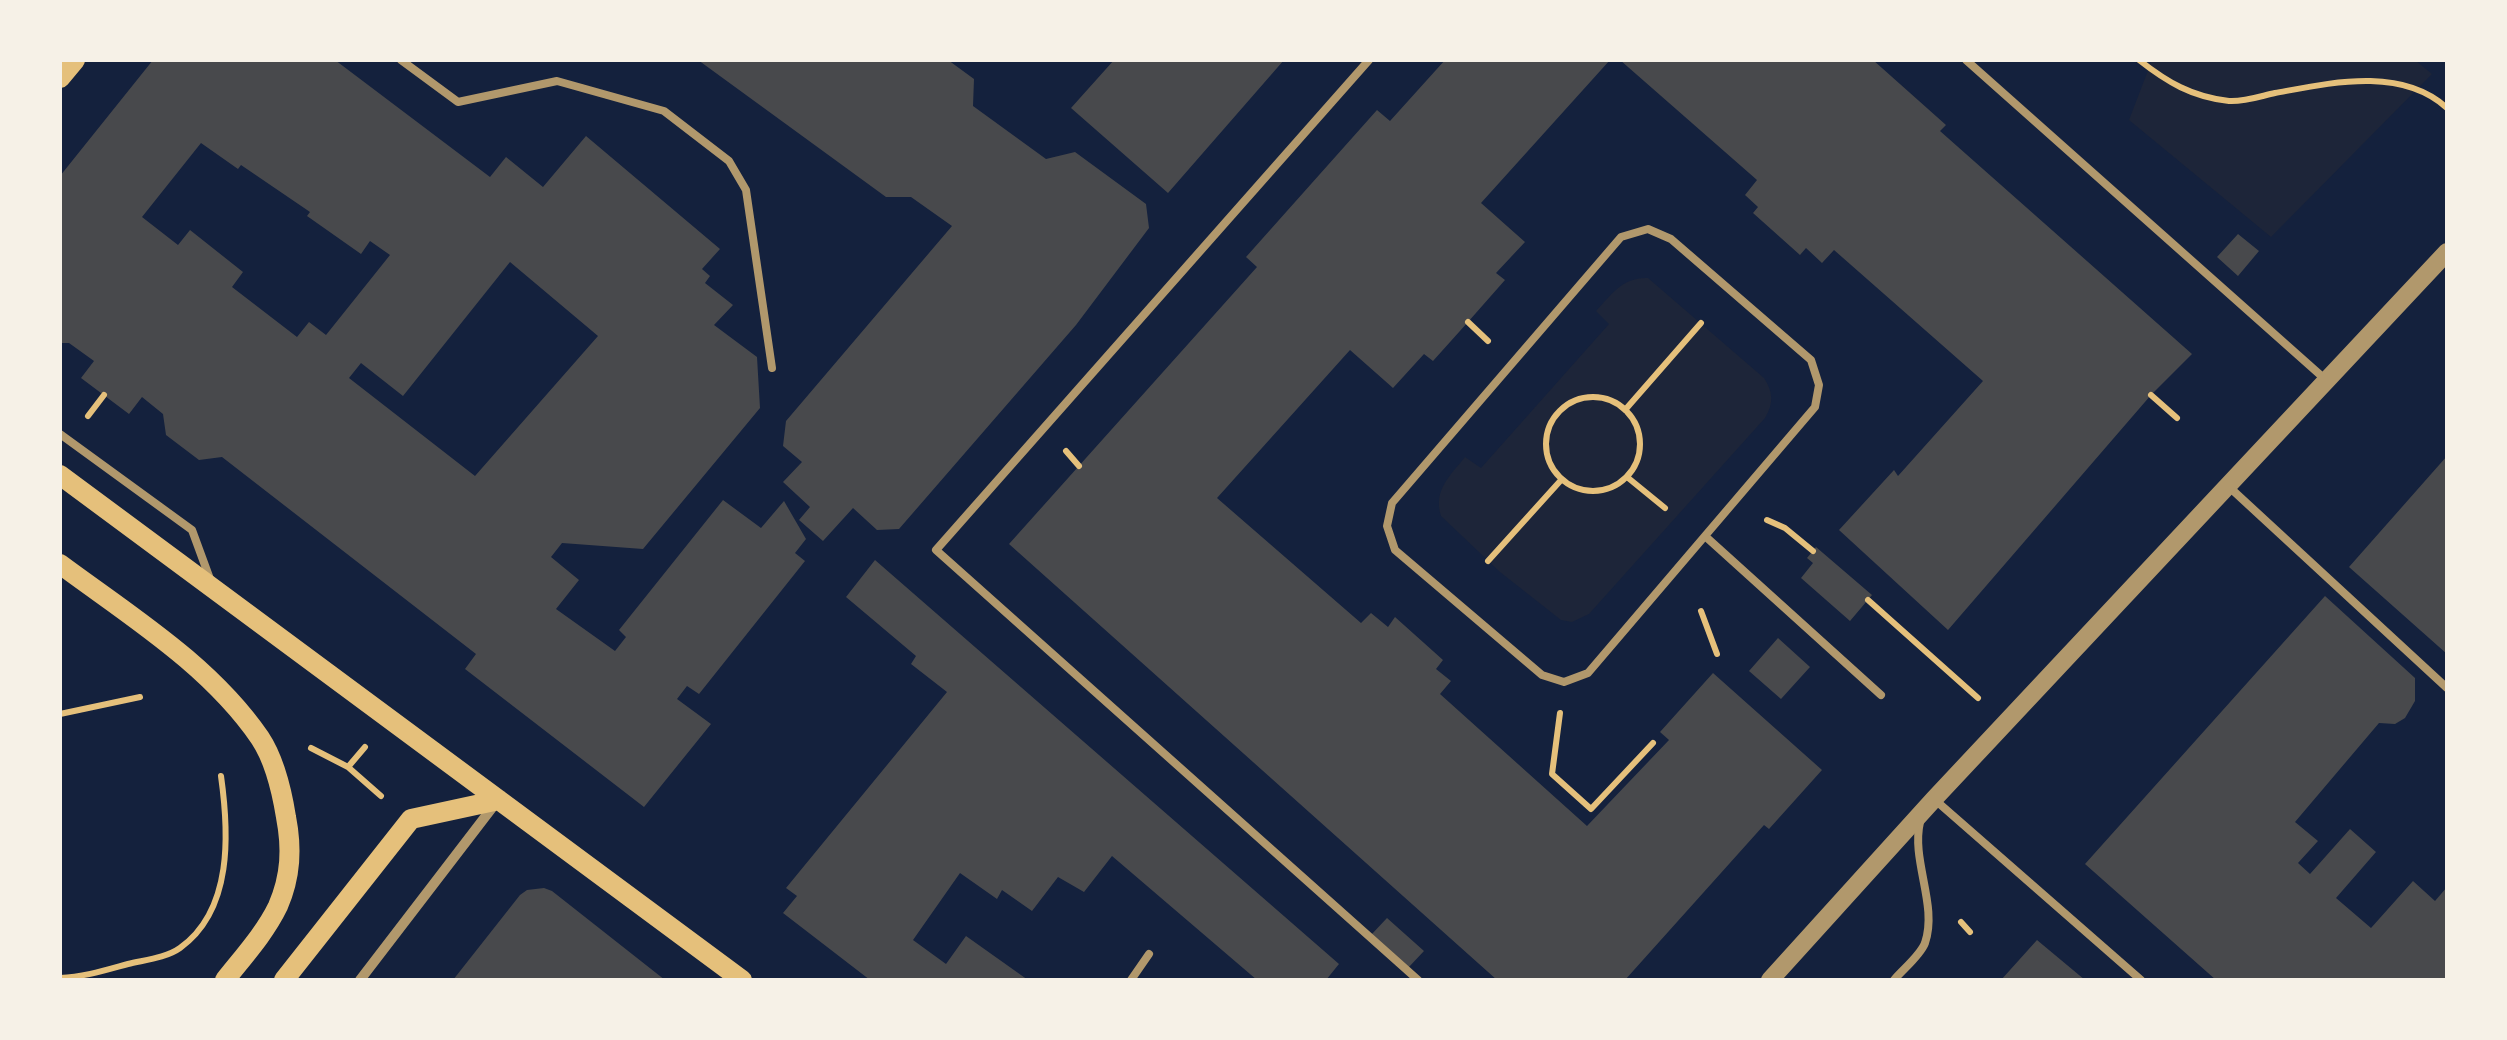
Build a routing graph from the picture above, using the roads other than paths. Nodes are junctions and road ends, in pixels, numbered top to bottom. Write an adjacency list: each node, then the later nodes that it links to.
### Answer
1 (75, 60): 5 (main road)
2 (401, 60): 7 (lane)
3 (1368, 60): 25 (lane)
4 (1966, 60): 8 (lane)
5 (60, 78)
6 (2447, 252): 8 (street)
7 (772, 368)
8 (2326, 380): 11 (street)
9 (60, 434): 14 (lane)
10 (60, 475): 14 (main road)
11 (2227, 485): 15 (lane); 18 (street)
12 (1705, 536): 12 (lane); 16 (lane)
13 (60, 564): 20 (main road)
14 (213, 588): 17 (main road)
15 (2447, 688)
16 (1882, 695)
17 (499, 800): 21 (main road); 22 (street); 23 (main road)
18 (1928, 806): 26 (street); 27 (lane); 28 (lane)
19 (1149, 954): 24 (lane)
20 (225, 980)
21 (284, 980)
22 (360, 980)
23 (742, 980)
24 (1130, 980)
25 (1418, 980)
26 (1770, 980)
27 (1894, 980)
28 (2141, 980)

